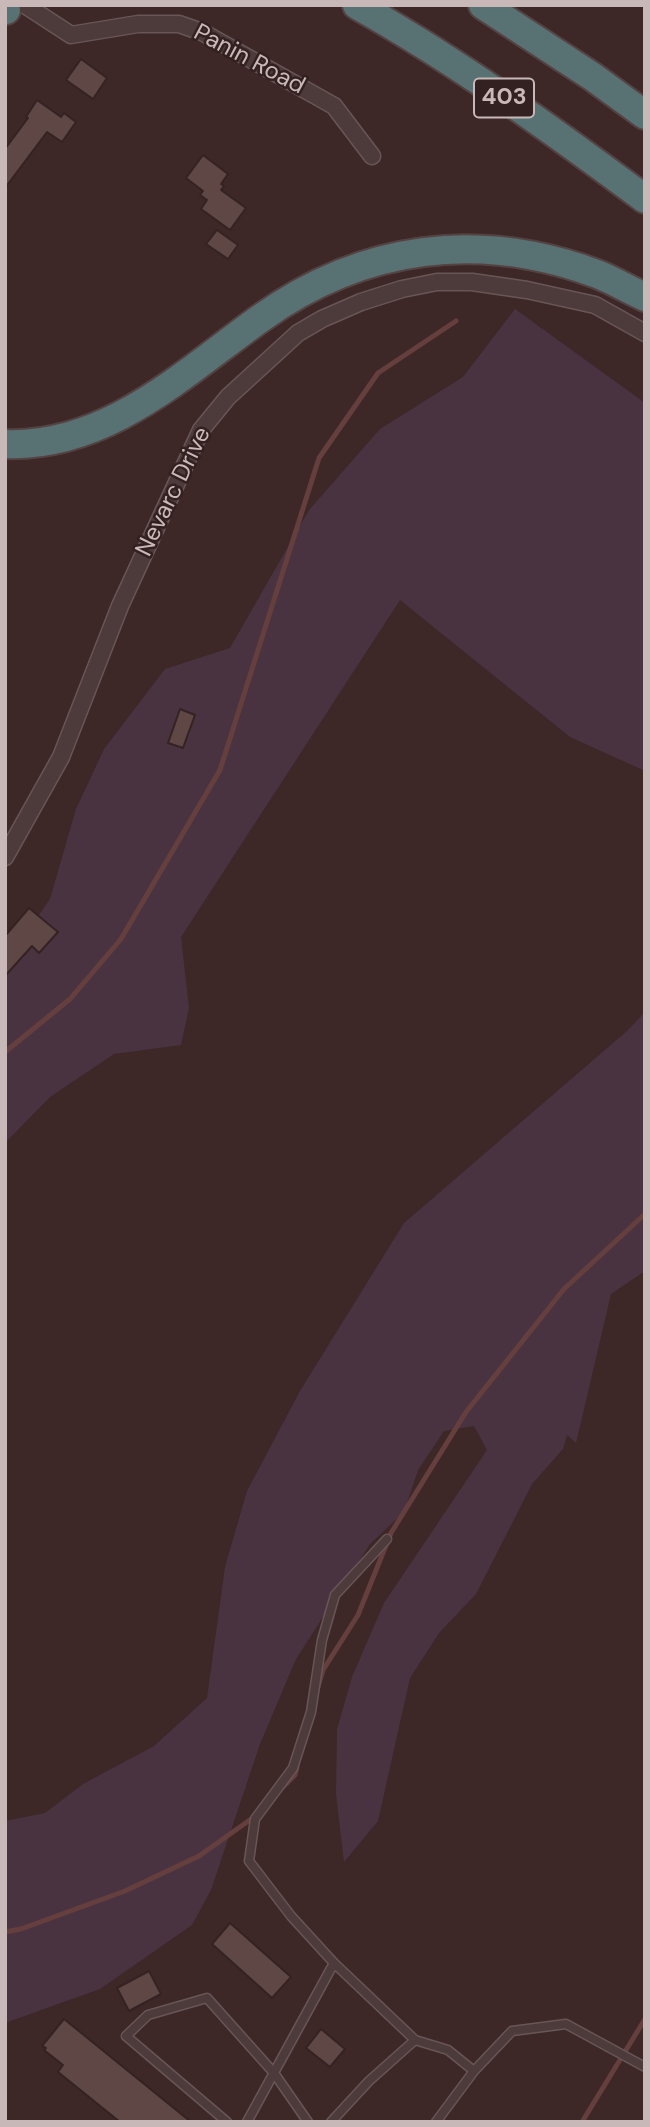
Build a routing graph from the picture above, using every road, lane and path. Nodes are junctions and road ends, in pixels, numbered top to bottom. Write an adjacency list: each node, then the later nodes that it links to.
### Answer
1 (357, 5): 6 (highway, 403)
2 (483, 5): 4 (highway, 403)
3 (12, 8): 5 (street, Panin Road)
4 (645, 115)
5 (372, 156)
6 (645, 199)
7 (645, 297): 9 (highway)
8 (645, 333): 10 (street, Nevarc Drive)
9 (5, 444)
10 (5, 857)
11 (387, 1539): 12 (lane)
12 (334, 1963): 13 (lane); 16 (lane)
13 (415, 2040): 15 (lane); 20 (lane)
14 (645, 2067): 15 (lane)
15 (474, 2071): 21 (lane)
16 (274, 2073): 17 (lane); 18 (lane); 19 (lane)
17 (227, 2122)
18 (247, 2122)
19 (308, 2122)
20 (331, 2122)
21 (436, 2122)

